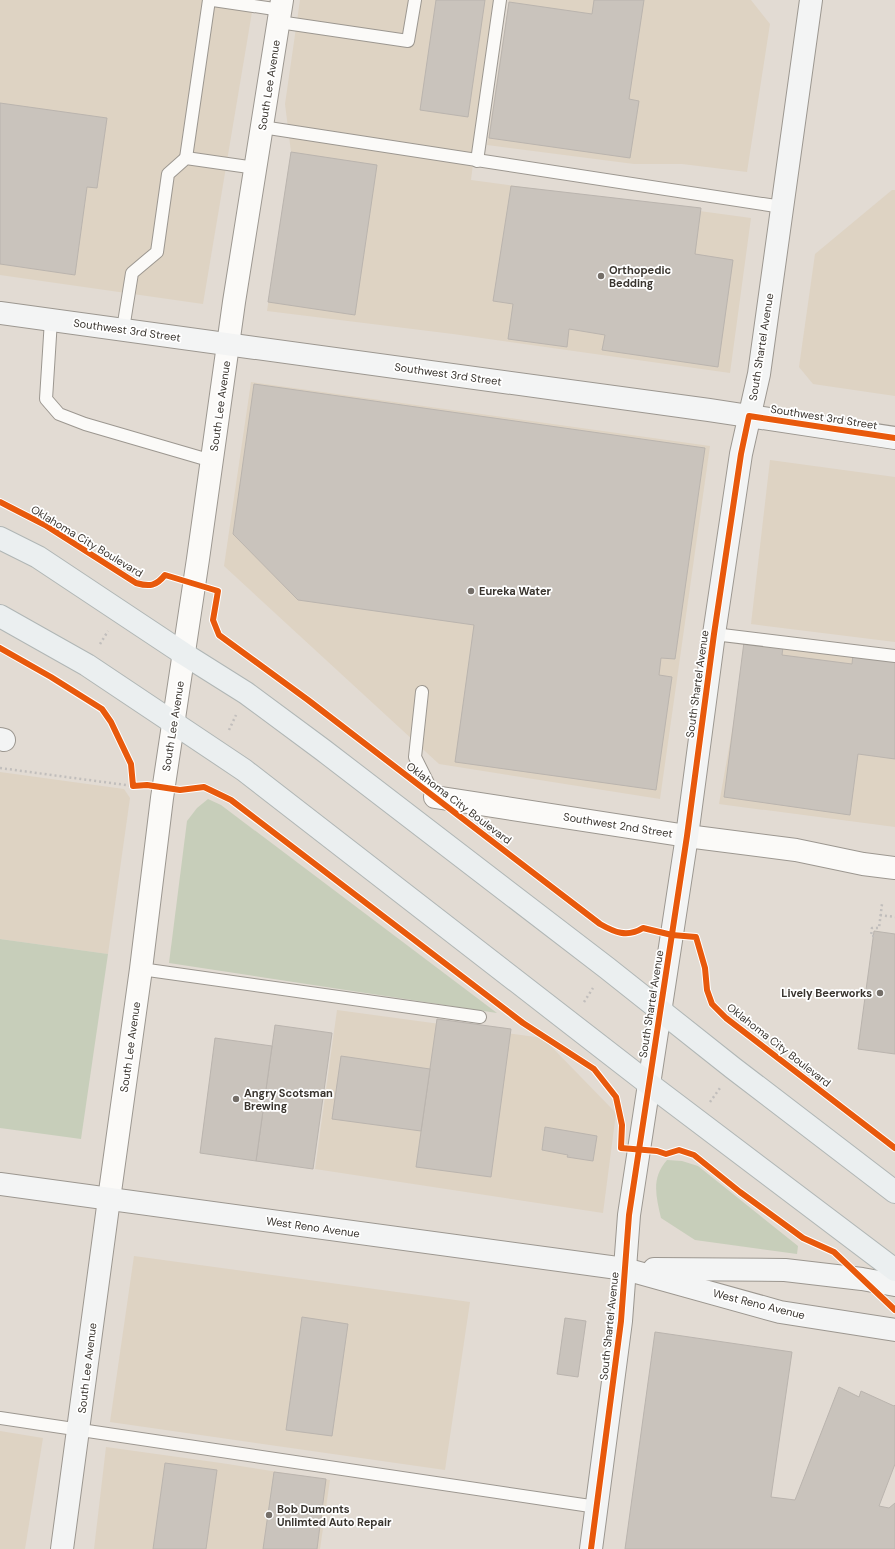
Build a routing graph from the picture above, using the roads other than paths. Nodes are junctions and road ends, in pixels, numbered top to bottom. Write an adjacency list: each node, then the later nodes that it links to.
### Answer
1 (209, 0): 8 (lane)
2 (213, 0): 6 (lane)
3 (415, 0): 6 (lane)
4 (500, 0): 9 (lane)
5 (811, 0): 11 (street, South Shartel Avenue)
6 (281, 11): 7 (street, South Lee Avenue)
7 (262, 127): 9 (lane); 10 (street, South Lee Avenue)
8 (186, 158): 10 (lane); 14 (lane)
9 (477, 161): 11 (lane)
10 (256, 168): 15 (street, South Lee Avenue)
11 (782, 207): 16 (street, South Shartel Avenue)
12 (0, 313): 13 (street, Southwest 3rd Street)
13 (51, 320): 14 (street, Southwest 3rd Street); 18 (lane)
14 (123, 329): 15 (street, Southwest 3rd Street)
15 (229, 343): 16 (street, Southwest 3rd Street); 18 (street, South Lee Avenue)
16 (749, 416): 17 (street, Southwest 3rd Street); 21 (street, South Shartel Avenue)
17 (895, 438)
18 (212, 461): 22 (street, South Lee Avenue)
19 (0, 538): 22 (main road)
20 (0, 616): 25 (main road)
21 (714, 634): 23 (lane); 27 (street, South Shartel Avenue)
22 (184, 654): 25 (street, South Lee Avenue); 30 (main road)
23 (895, 656)
24 (422, 692): 26 (lane)
25 (173, 723): 29 (street, South Lee Avenue); 32 (main road)
26 (435, 797): 27 (street, Southwest 2nd Street)
27 (687, 836): 28 (street, Southwest 2nd Street); 30 (street, South Shartel Avenue)
28 (895, 868)
29 (141, 969): 31 (lane); 35 (street, South Lee Avenue)
30 (660, 1011): 32 (street, South Shartel Avenue); 34 (main road)
31 (480, 1017)
32 (649, 1084): 36 (street, South Shartel Avenue); 37 (main road)
33 (0, 1184): 35 (street, West Reno Avenue)
34 (895, 1192)
35 (109, 1199): 36 (street, West Reno Avenue); 41 (street, South Lee Avenue)
36 (625, 1269): 38 (street, West Reno Avenue); 39 (street, West Reno Avenue); 42 (street, South Shartel Avenue)
37 (895, 1270)
38 (895, 1285)
39 (895, 1330)
40 (0, 1418): 41 (lane)
41 (79, 1430): 42 (lane); 43 (street, South Lee Avenue)
42 (597, 1507): 44 (street, South Shartel Avenue)
43 (62, 1549)
44 (591, 1549)

